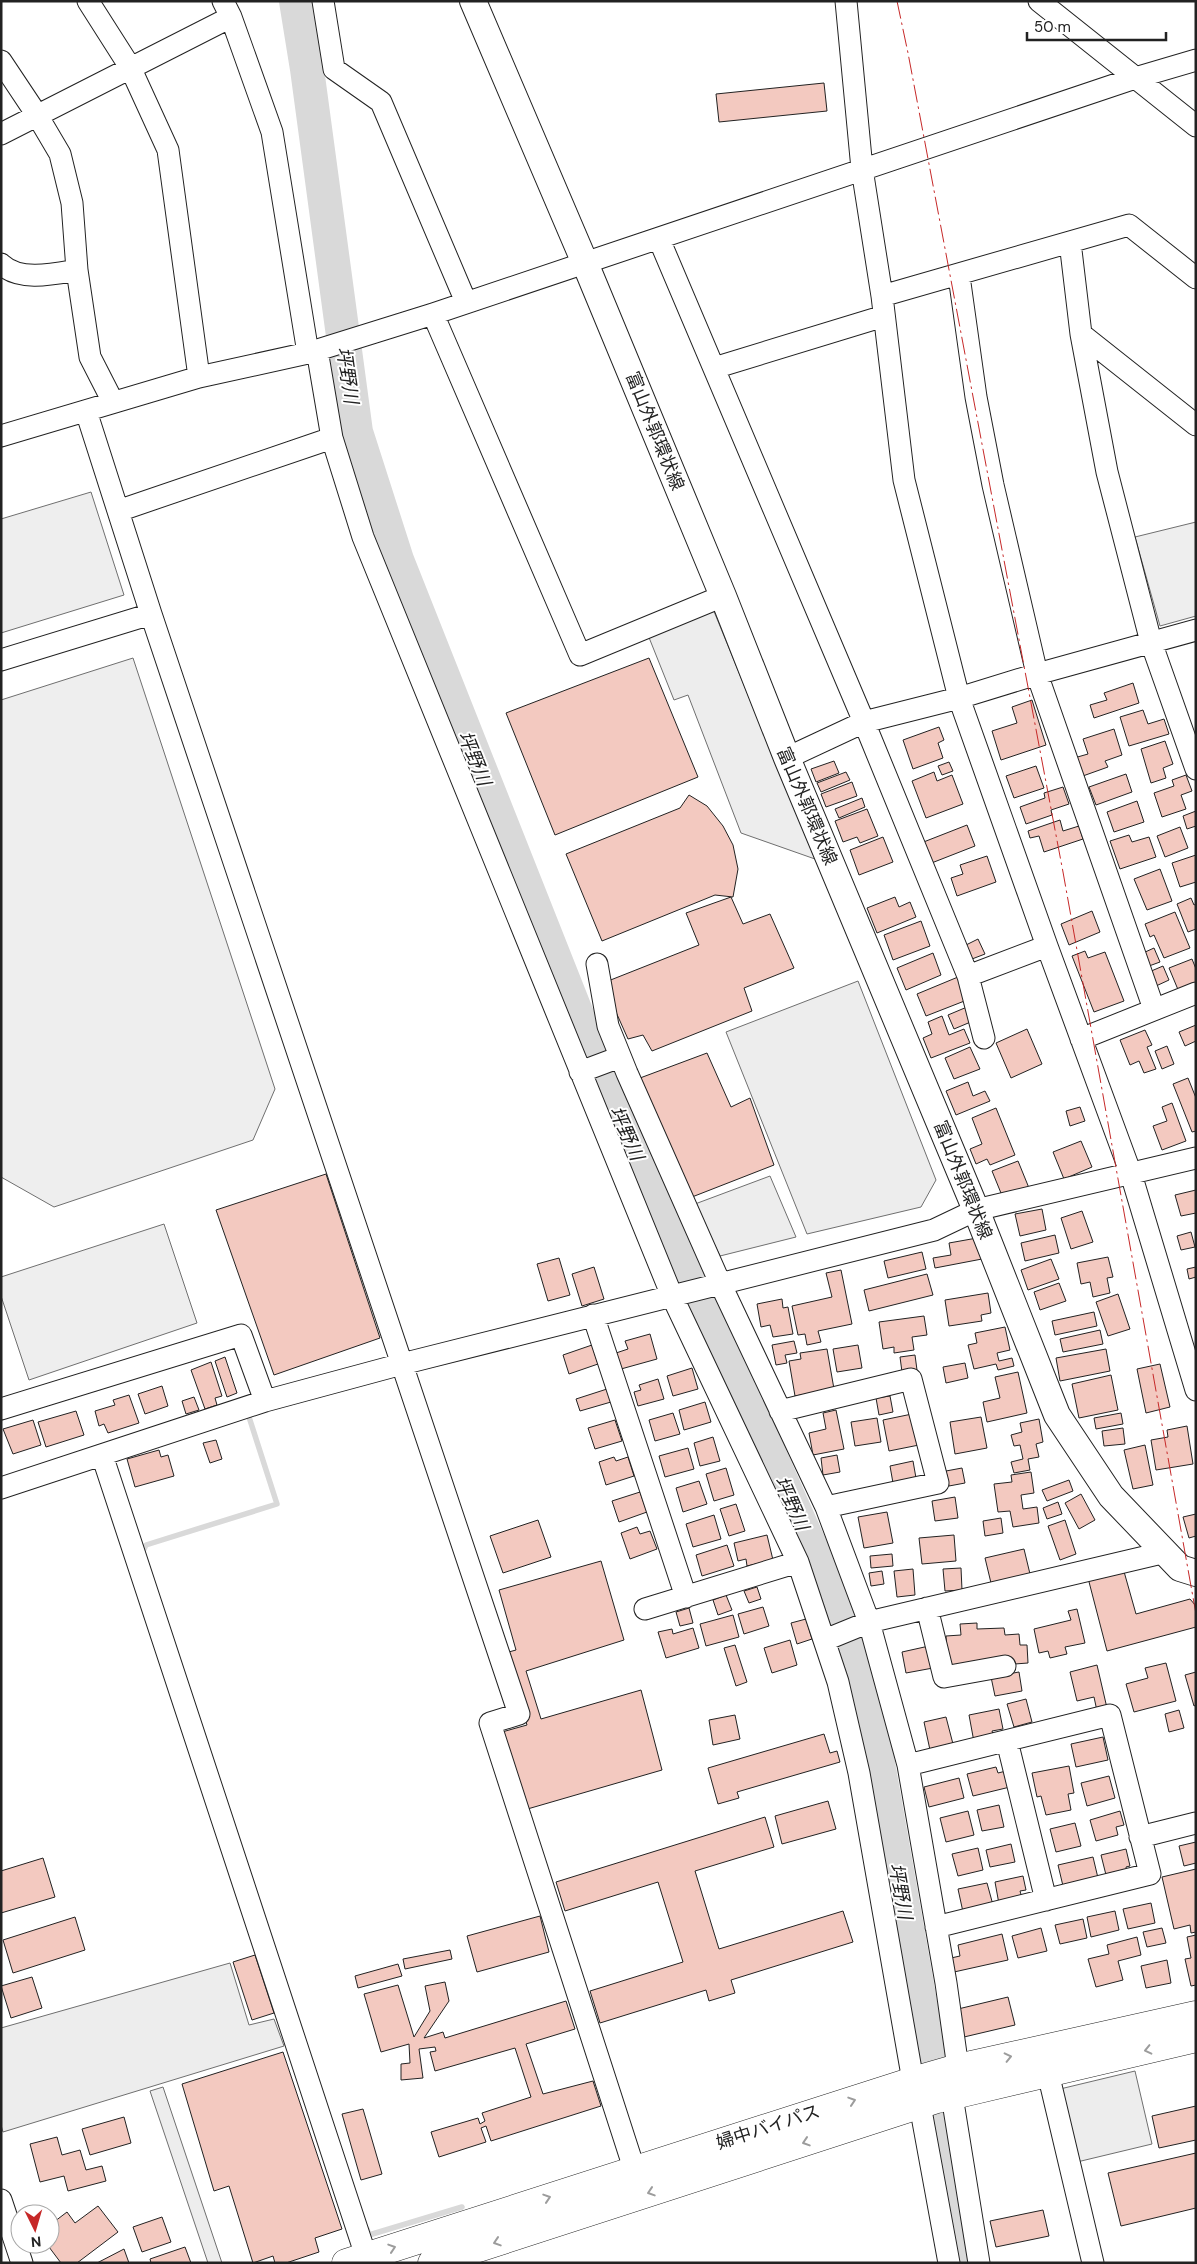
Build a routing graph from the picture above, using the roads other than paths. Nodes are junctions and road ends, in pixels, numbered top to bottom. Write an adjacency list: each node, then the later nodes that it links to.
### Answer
1 (88, 1): 9 (street)
2 (323, 1): 22 (street)
3 (473, 1): 17 (main road, 富山外郭環状線)
4 (846, 1): 14 (street)
5 (1039, 1): 10 (street)
6 (227, 9): 9 (street); 26 (street)
7 (1196, 60): 10 (street)
8 (1, 61): 11 (street)
9 (130, 67): 11 (street); 28 (street)
10 (1135, 78): 12 (street); 14 (street)
11 (37, 115): 13 (street); 19 (street)
12 (1196, 126)
13 (1, 134)
14 (862, 169): 15 (street); 23 (street)
15 (659, 239): 17 (street); 27 (street)
16 (1070, 242): 20 (street); 21 (street); 25 (street)
17 (585, 263): 22 (street); 35 (main road, 富山外郭環状線)
18 (1, 264): 19 (street)
19 (76, 270): 29 (street)
20 (959, 276): 23 (street); 40 (street)
21 (1196, 278)
22 (466, 302): 24 (street)
23 (883, 306): 27 (street); 41 (street)
24 (433, 314): 26 (street); 35 (street)
25 (1081, 334): 31 (street); 38 (street)
26 (317, 350): 28 (street); 33 (street)
27 (714, 368): 42 (street)
28 (199, 377): 29 (street)
29 (113, 402): 30 (street)
30 (86, 411): 32 (street); 34 (street)
31 (1196, 425)
32 (1, 436)
33 (332, 438): 34 (street); 53 (street)
34 (118, 511): 36 (street)
35 (723, 596): 43 (main road, 富山外郭環状線)
36 (151, 614): 39 (street); 61 (street)
37 (1196, 630): 38 (street)
38 (1151, 642): 40 (street); 44 (street)
39 (1, 660)
40 (1037, 674): 41 (street); 49 (street)
41 (959, 698): 42 (street); 45 (street)
42 (864, 722): 43 (street); 47 (street)
43 (787, 758): 56 (main road, 富山外郭環状線)
44 (1194, 759)
45 (1046, 946): 47 (street); 51 (street)
46 (597, 964): 52 (street)
47 (968, 976): 50 (street)
48 (1196, 993): 49 (street)
49 (1154, 1009): 51 (street)
50 (984, 1038)
51 (1081, 1039): 55 (street)
52 (620, 1057): 53 (street); 57 (street)
53 (580, 1072): 58 (street)
54 (1196, 1158): 55 (street)
55 (1131, 1174): 56 (street); 60 (street)
56 (976, 1210): 57 (street); 69 (main road, 富山外郭環状線)
57 (720, 1283): 58 (street); 65 (street)
58 (672, 1296): 59 (street); 70 (street)
59 (593, 1315): 61 (street); 72 (street)
60 (1188, 1337): 62 (street)
61 (402, 1364): 63 (street); 89 (street)
62 (1196, 1390)
63 (265, 1401): 64 (street); 66 (street)
64 (1, 1410)
65 (780, 1411): 68 (street); 68 (street)
66 (102, 1455): 67 (street); 91 (street)
67 (1, 1488)
68 (826, 1508): 75 (street)
69 (1166, 1552): 71 (main road, 富山外郭環状線); 73 (street)
70 (798, 1562): 72 (street); 76 (street)
71 (1196, 1573)
72 (686, 1597): 74 (street)
73 (927, 1608): 75 (street); 77 (street)
74 (645, 1609)
75 (869, 1622): 76 (street); 79 (street)
76 (825, 1640): 87 (street)
77 (1005, 1666)
78 (1007, 1741): 79 (street); 81 (street); 82 (street)
79 (908, 1765): 83 (street)
80 (1196, 1823): 81 (street)
81 (1140, 1837): 82 (street)
82 (1046, 1900): 83 (street)
83 (936, 1927): 85 (street)
84 (1195, 2035): 85 (highway, 婦中バイパス, one-way to 84); 86 (highway, 婦中バイパス, one-way to 86)
85 (958, 2068): 87 (highway, 婦中バイパス)
86 (1048, 2073): 88 (highway, 婦中バイパス); 96 (street)
87 (917, 2093): 88 (highway, 婦中バイパス); 91 (highway, 婦中バイパス, one-way to 87); 93 (highway, 婦中バイパス, one-way to 93); 94 (street)
88 (952, 2096): 95 (street)
89 (631, 2159)
90 (1, 2200): 92 (street)
91 (356, 2259)
92 (22, 2263)
93 (432, 2263)
94 (950, 2263)
95 (979, 2263)
96 (1093, 2263)

